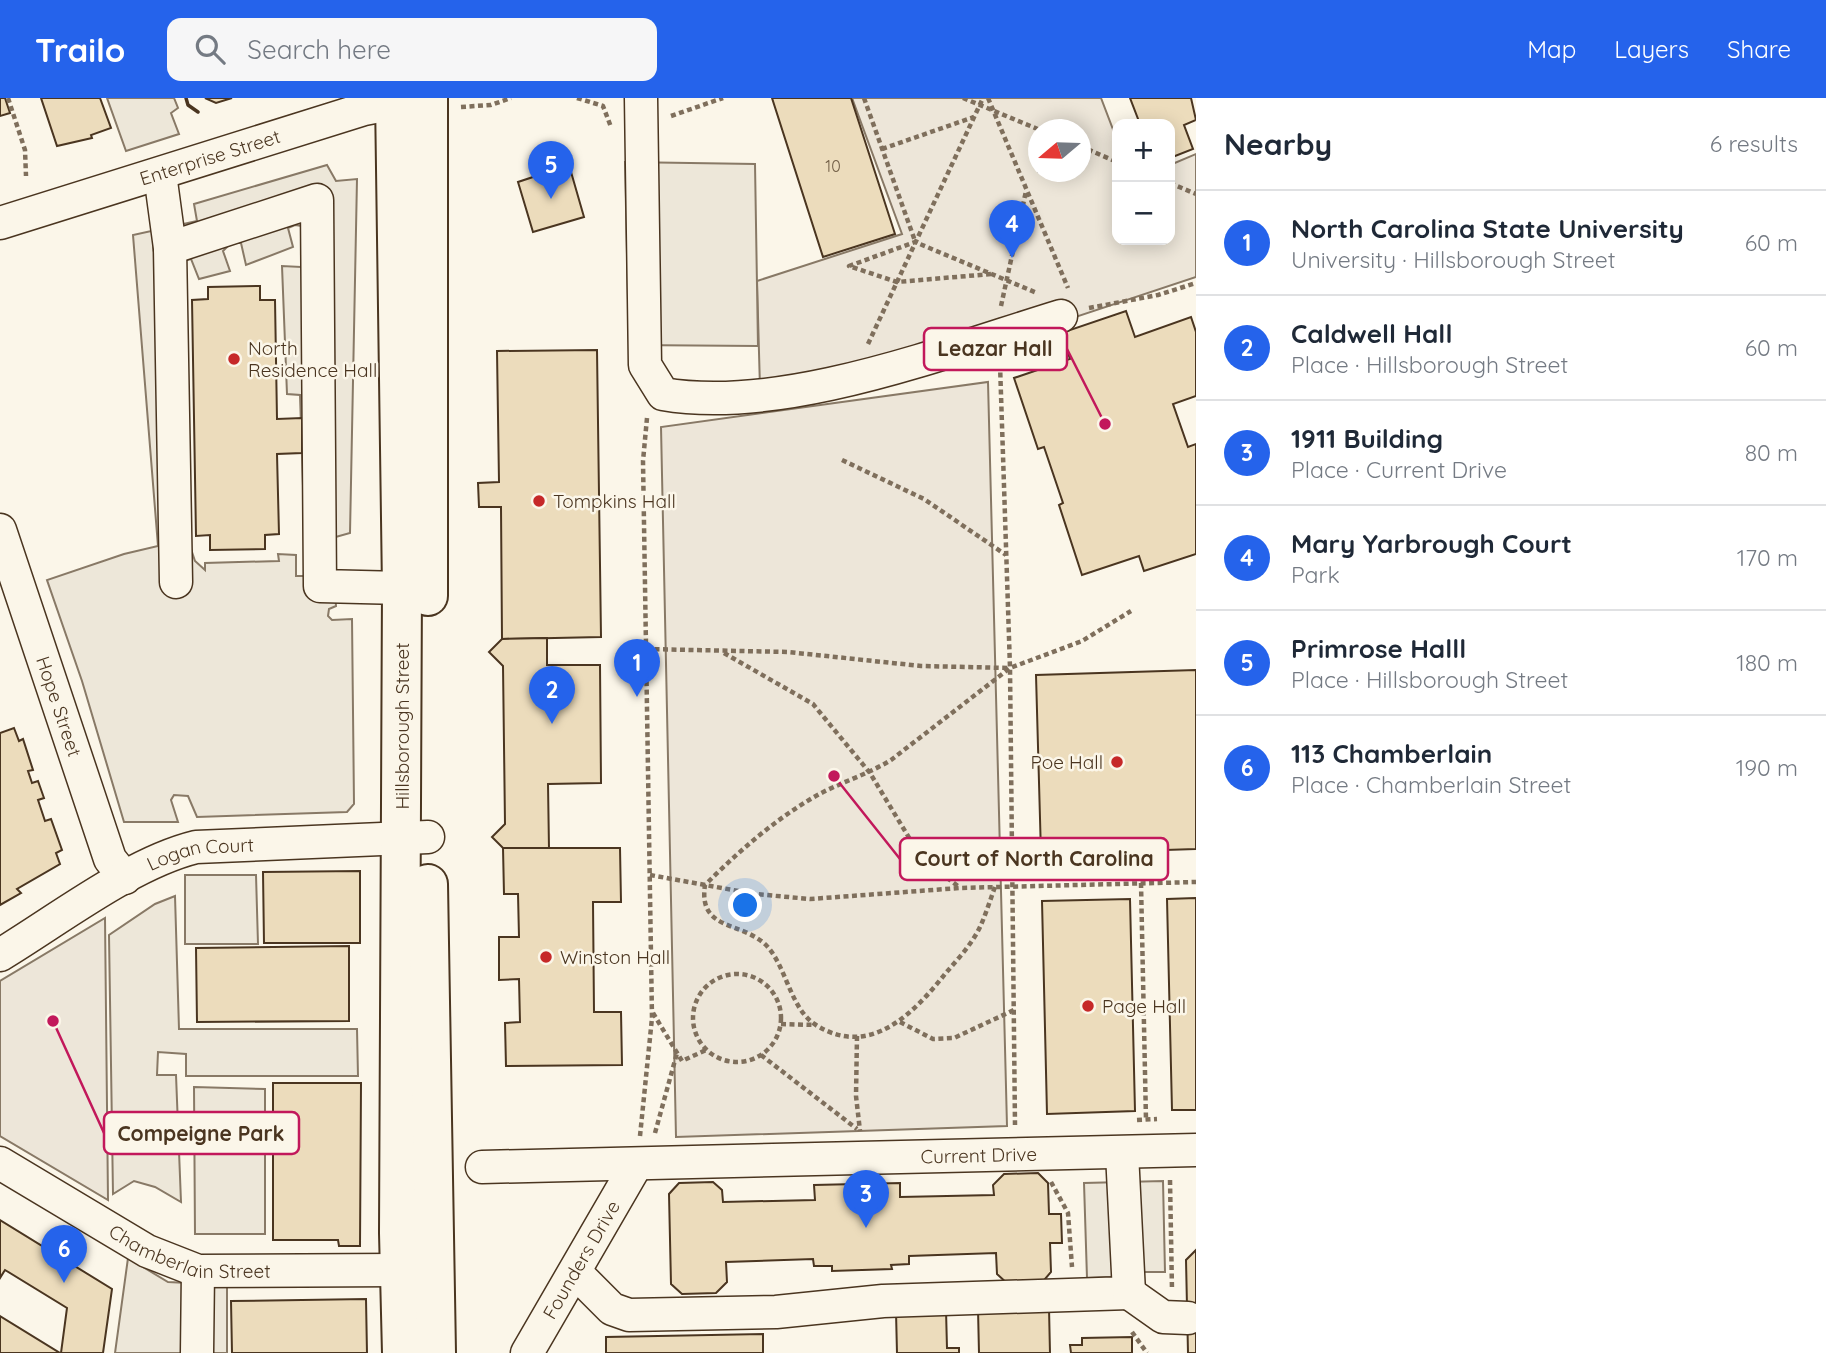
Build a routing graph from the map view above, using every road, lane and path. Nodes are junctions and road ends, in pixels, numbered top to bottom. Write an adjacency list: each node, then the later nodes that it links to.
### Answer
1 (8, 98): 20 (path)
2 (511, 98): 9 (path)
3 (577, 98): 15 (path)
4 (640, 98): 35 (street)
5 (723, 98): 12 (path)
6 (864, 98): 16 (path)
7 (963, 98): 10 (path)
8 (986, 98): 10 (path); 11 (path)
9 (418, 101): 19 (street, Enterprise Street); 40 (main road, Hillsborough Street); 46 (main road, Hillsborough Street)
10 (980, 104): 11 (path); 13 (path)
11 (993, 110): 14 (path); 22 (path)
12 (670, 116)
13 (974, 117): 16 (path); 25 (path)
14 (1028, 125)
15 (611, 128)
16 (882, 149): 25 (path)
17 (1091, 151): 18 (path)
18 (1112, 160)
19 (160, 174): 24 (street, Enterprise Street); 26 (street)
20 (26, 176)
21 (1175, 186): 23 (path)
22 (1026, 191): 29 (path); 32 (path)
23 (1196, 194)
24 (0, 223)
25 (915, 242): 27 (path); 28 (path); 28 (path)
26 (170, 248): 39 (street); 40 (street)
27 (991, 274): 28 (path); 29 (path)
28 (897, 282): 34 (path)
29 (1008, 282): 31 (path); 32 (path)
30 (1196, 283): 32 (path)
31 (1001, 307)
32 (1069, 313): 34 (street)
33 (1000, 360): 38 (path)
34 (867, 375): 35 (street)
35 (663, 394): 42 (path)
36 (842, 460): 38 (path)
37 (0, 530): 48 (street, Hope Street)
38 (1007, 555): 44 (path)
39 (176, 582)
40 (402, 588): 46 (main road, Hillsborough Street)
41 (1131, 611): 44 (path)
42 (646, 649): 43 (path); 47 (path)
43 (721, 652): 44 (path); 45 (path)
44 (1010, 668): 45 (path); 53 (path)
45 (870, 773): 51 (path); 54 (path)
46 (415, 838): 48 (street, Logan Court); 76 (main road, Hillsborough Street); 84 (main road, Hillsborough Street)
47 (650, 875): 51 (path); 57 (path)
48 (125, 878): 55 (street, Logan Court)
49 (1196, 882): 50 (path)
50 (1141, 883): 53 (path); 66 (path)
51 (705, 885): 54 (path); 60 (path)
52 (995, 887): 53 (path); 54 (path); 58 (path)
53 (1012, 887): 56 (path)
54 (959, 888)
55 (0, 955)
56 (1014, 1010): 58 (path); 67 (path)
57 (652, 1011): 63 (path); 71 (path)
58 (900, 1022): 61 (path)
59 (781, 1024): 60 (path); 62 (path); 64 (path)
60 (817, 1025): 61 (path)
61 (857, 1036): 65 (path)
62 (706, 1050): 63 (path); 64 (path)
63 (677, 1053): 71 (path)
64 (761, 1055): 68 (path)
65 (856, 1096)
66 (1146, 1119)
67 (1015, 1120)
68 (860, 1132)
69 (1196, 1150): 70 (street, Current Drive)
70 (1122, 1153): 71 (street, Current Drive); 80 (street)
71 (644, 1154): 73 (street, Current Drive); 79 (street, Founders Drive)
72 (0, 1163): 77 (street, Chamberlain Street)
73 (482, 1167)
74 (1170, 1175): 81 (path)
75 (1047, 1177): 78 (path)
76 (399, 1270): 77 (street, Chamberlain Street); 83 (main road, Hillsborough Street)
77 (213, 1271): 82 (street)
78 (1072, 1271)
79 (576, 1273): 80 (street); 85 (street, Founders Drive)
80 (1129, 1293): 81 (street)
81 (1182, 1318)
82 (197, 1353)
83 (402, 1353)
84 (436, 1353)
85 (527, 1353)

